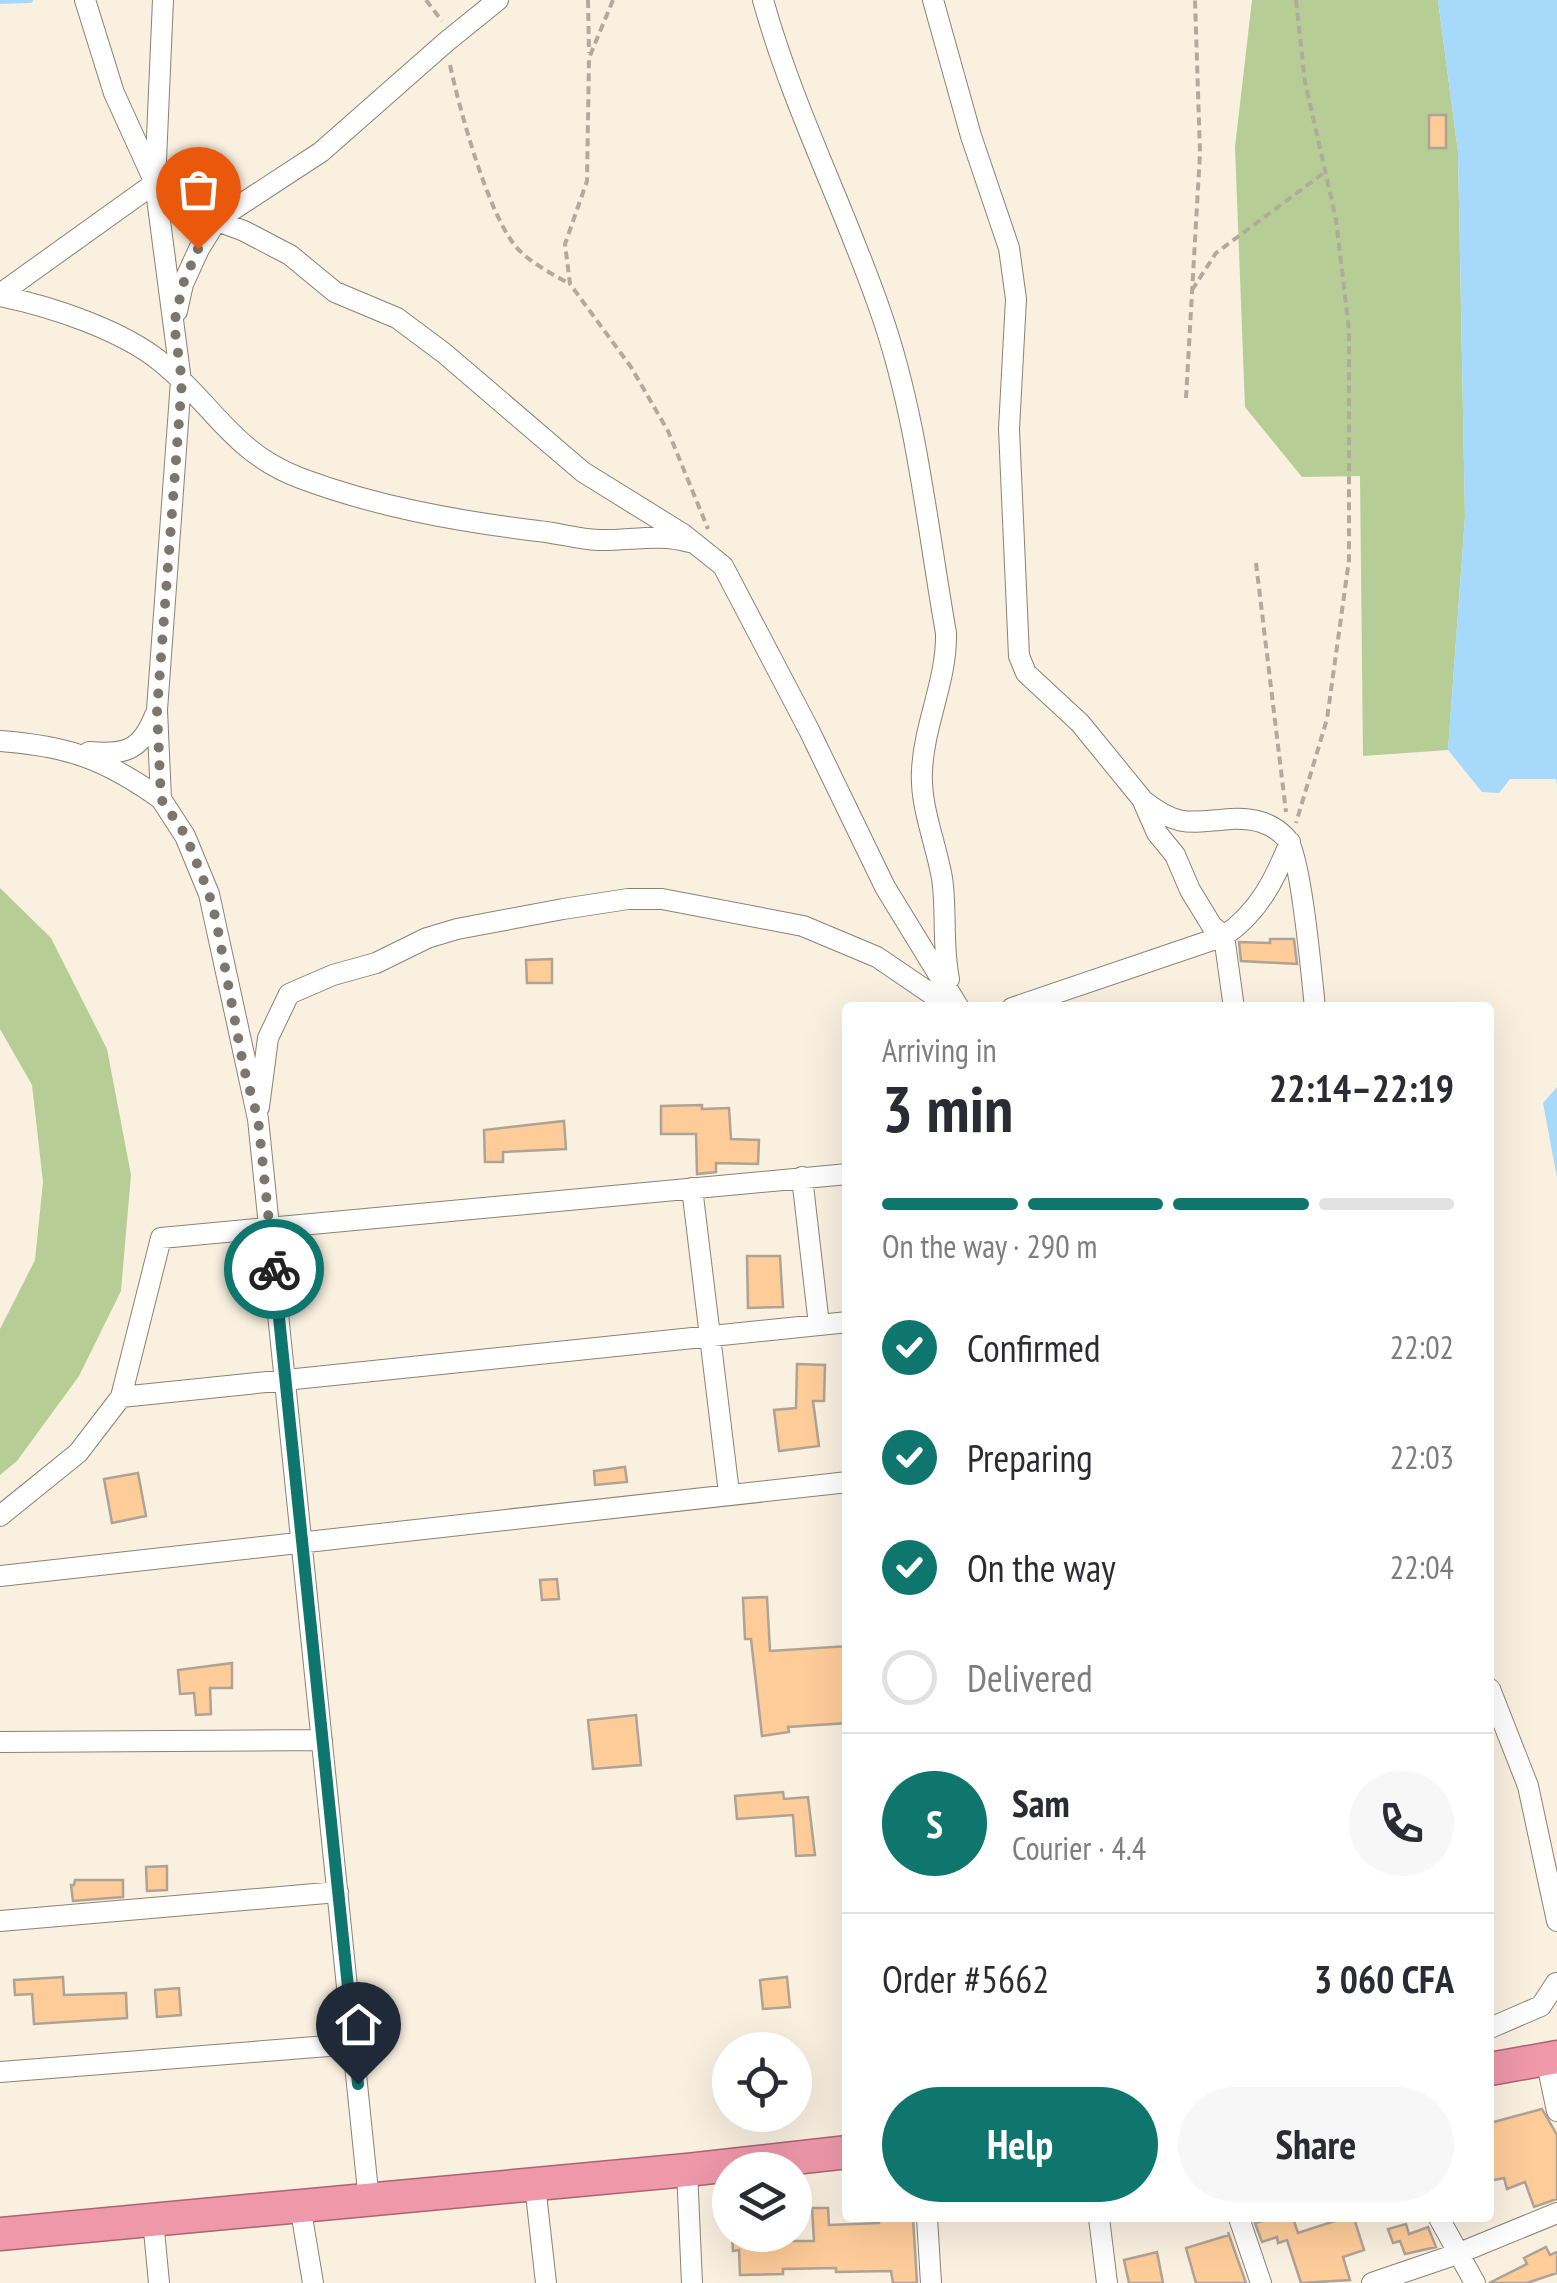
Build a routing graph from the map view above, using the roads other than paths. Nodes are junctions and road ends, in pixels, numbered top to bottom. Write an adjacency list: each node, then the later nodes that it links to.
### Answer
1 (86, 0): 6 (street)
2 (163, 0): 6 (street)
3 (498, 0): 7 (street)
4 (763, 0): 19 (street)
5 (934, 0): 16 (street)
6 (155, 183): 7 (street); 8 (street); 9 (street)
7 (217, 220): 9 (street); 11 (street)
8 (0, 295): 10 (street)
9 (174, 324): 10 (street)
10 (182, 381): 11 (street); 12 (street)
11 (700, 546): 19 (street)
12 (157, 710): 14 (street); 15 (street)
13 (0, 741): 14 (street)
14 (77, 752): 15 (street)
15 (161, 799): 23 (street)
16 (1142, 799): 17 (street); 18 (street)
17 (1290, 842): 18 (street); 22 (street)
18 (1224, 936): 20 (street); 21 (street)
19 (954, 1002): 23 (street)
20 (1030, 1002)
21 (1233, 1002)
22 (1314, 1002)
23 (258, 1119): 27 (street)
24 (842, 1175): 25 (street)
25 (802, 1178): 26 (street); 29 (street)
26 (692, 1188): 27 (street); 30 (street)
27 (270, 1228): 31 (street); 32 (street)
28 (842, 1323): 29 (street)
29 (819, 1325): 30 (street)
30 (710, 1336): 31 (street); 34 (street)
31 (286, 1380): 32 (street); 36 (street)
32 (120, 1397): 35 (street)
33 (842, 1483): 34 (street)
34 (730, 1492): 36 (street)
35 (0, 1516)
36 (302, 1544): 37 (street); 39 (street)
37 (0, 1576)
38 (1494, 1699): 43 (street)
39 (322, 1740): 40 (street); 41 (street)
40 (0, 1742)
41 (338, 1892): 42 (street); 47 (street)
42 (0, 1921)
43 (1557, 1921)
44 (1557, 1973): 45 (street)
45 (1557, 1983): 46 (street)
46 (1494, 2026)
47 (354, 2044): 50 (street); 55 (street)
48 (1552, 2058): 49 (highway); 51 (street)
49 (1494, 2068)
50 (0, 2072)
51 (1557, 2110)
52 (842, 2153): 53 (highway)
53 (687, 2170): 54 (highway); 68 (street)
54 (535, 2185): 55 (highway); 67 (street)
55 (369, 2201): 56 (highway)
56 (300, 2205): 58 (highway); 66 (street)
57 (1557, 2214): 64 (street)
58 (153, 2220): 63 (highway); 65 (street)
59 (928, 2222): 69 (street)
60 (1099, 2222): 70 (street)
61 (1240, 2222): 71 (street)
62 (1441, 2222): 64 (street)
63 (0, 2234)
64 (1458, 2254): 72 (street); 73 (street)
65 (160, 2283)
66 (312, 2283)
67 (546, 2283)
68 (692, 2283)
69 (931, 2283)
70 (1106, 2283)
71 (1261, 2283)
72 (1372, 2283)
73 (1475, 2283)

